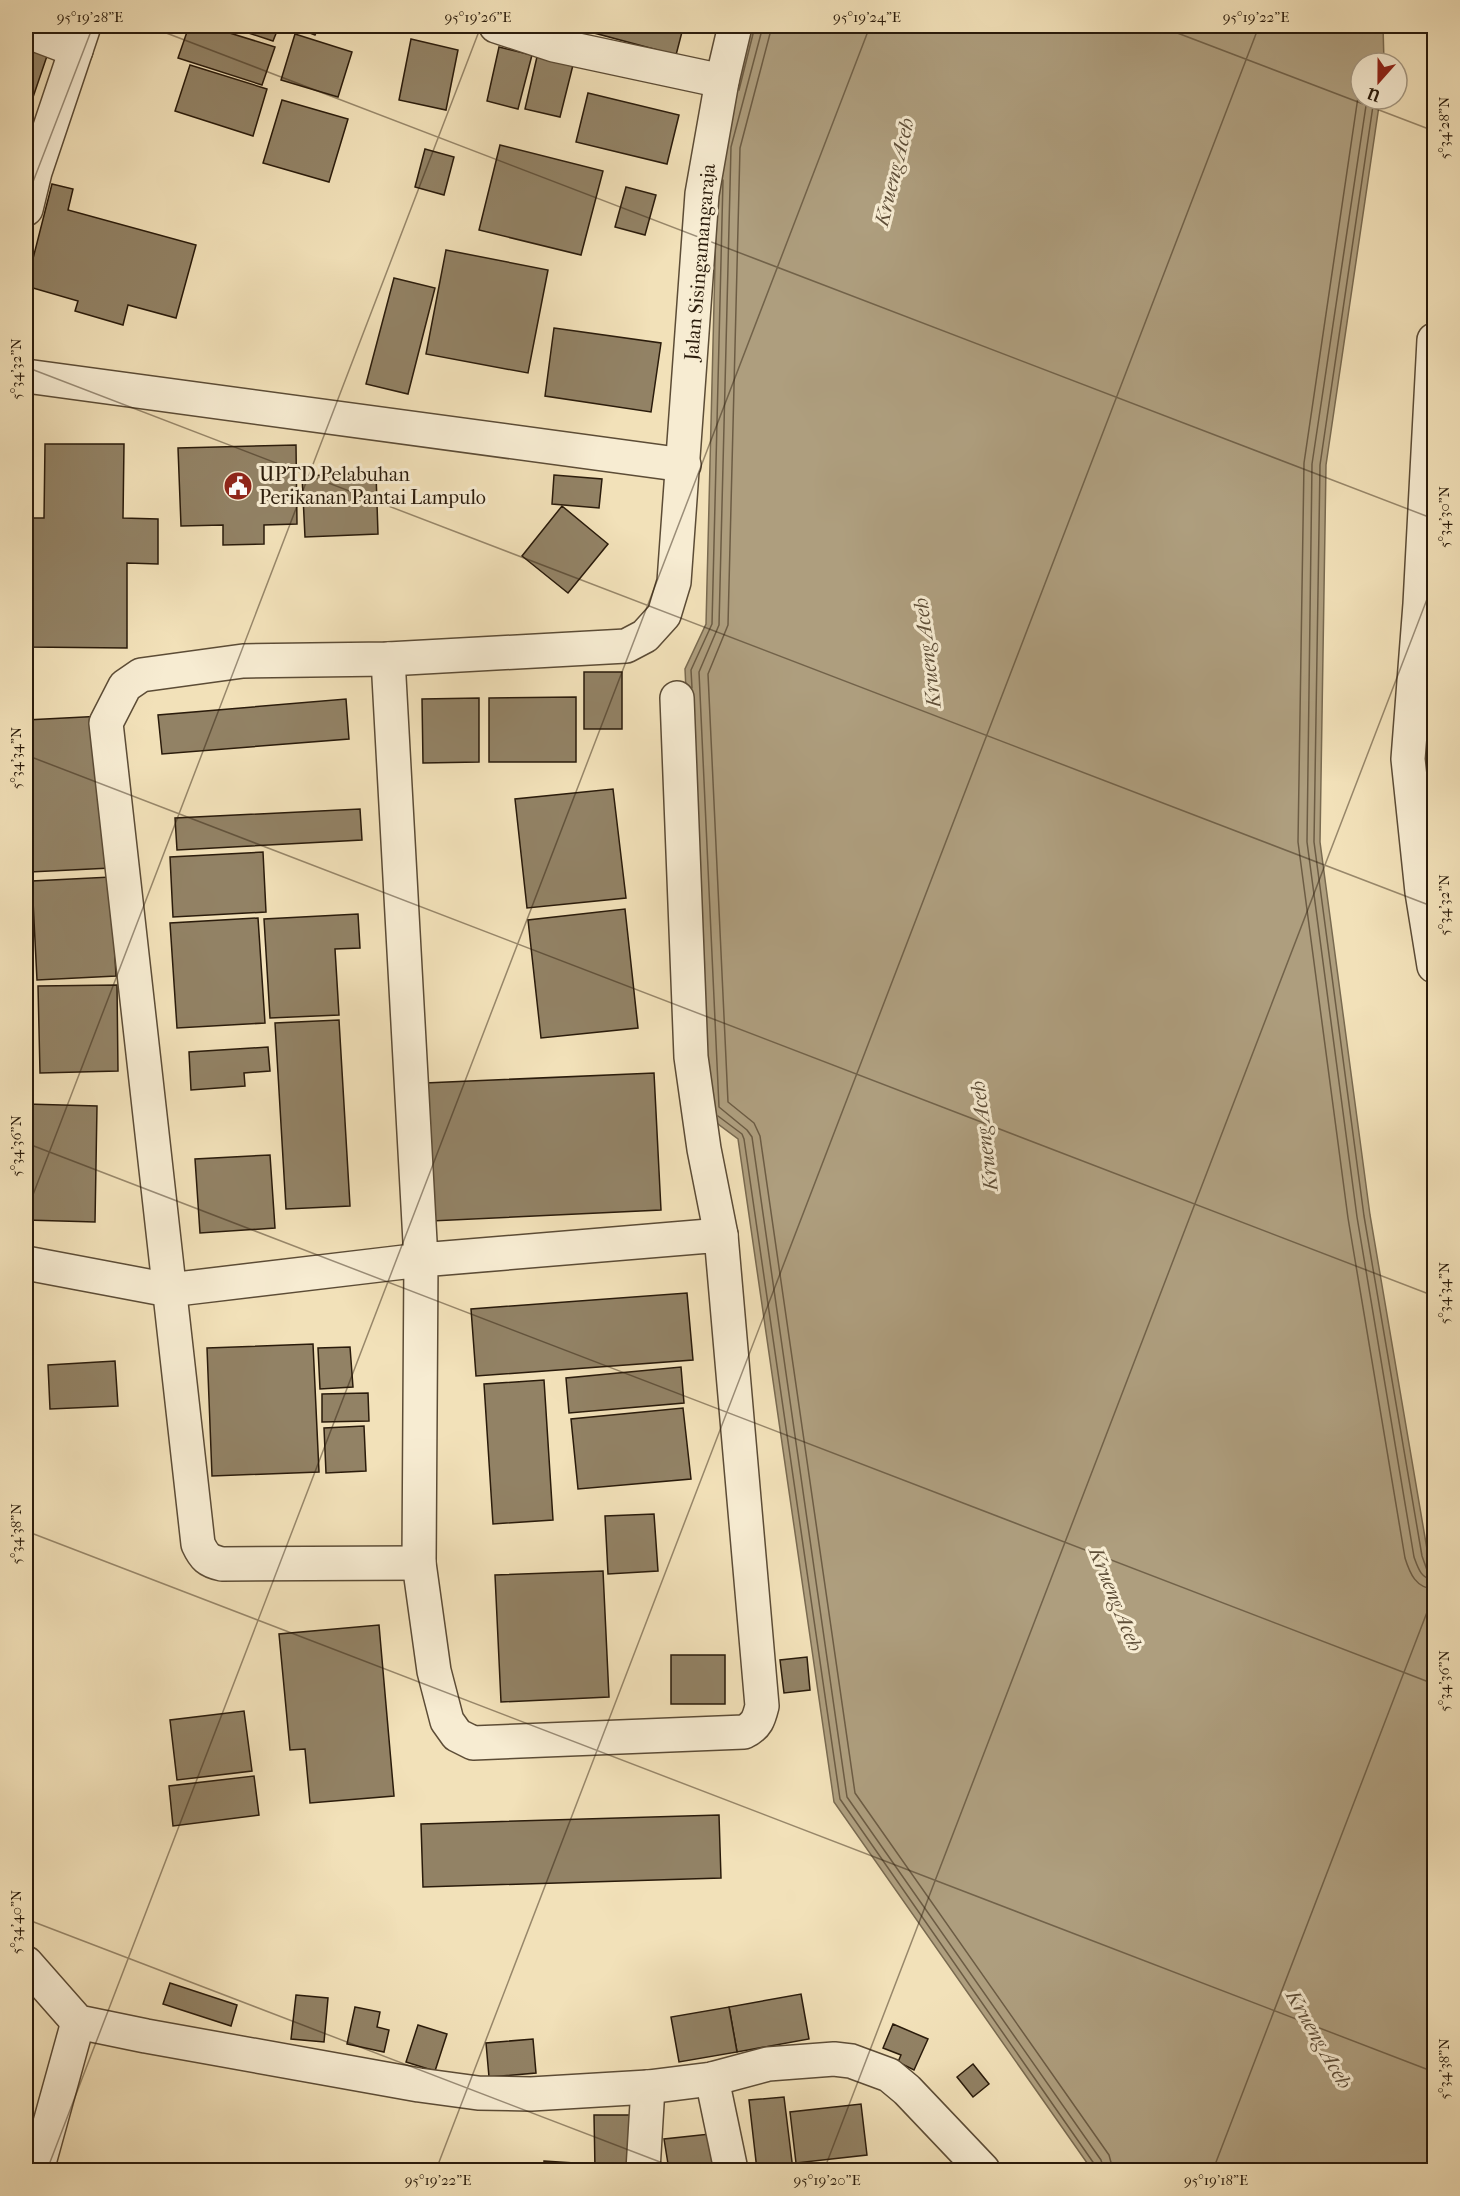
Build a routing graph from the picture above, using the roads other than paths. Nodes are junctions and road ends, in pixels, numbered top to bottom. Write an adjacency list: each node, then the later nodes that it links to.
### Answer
1 (495, 26): 5 (street)
2 (735, 26): 5 (street, Jalan Sisingamangaraja)
3 (26, 31): 4 (street)
4 (80, 38): 6 (street)
5 (722, 81): 9 (street, Jalan Sisingamangaraja)
6 (26, 209)
7 (1434, 342): 10 (street)
8 (26, 376): 9 (street)
9 (684, 465): 11 (street, Jalan Sisingamangaraja)
10 (1427, 606): 13 (street)
11 (388, 659): 15 (street); 17 (street, Jalan Sisingamangaraja)
12 (677, 698): 14 (street)
13 (1434, 966)
14 (721, 1235): 15 (street); 18 (street)
15 (421, 1260): 17 (street); 18 (street)
16 (26, 1263): 17 (street)
17 (169, 1290): 18 (street, Jalan Sisingamangaraja)
18 (419, 1563)
19 (26, 1963): 20 (street)
20 (78, 2022): 22 (street); 23 (street)
21 (712, 2079): 22 (street); 25 (street); 26 (street)
22 (648, 2087): 24 (street)
23 (38, 2170)
24 (642, 2170)
25 (731, 2170)
26 (983, 2170)

